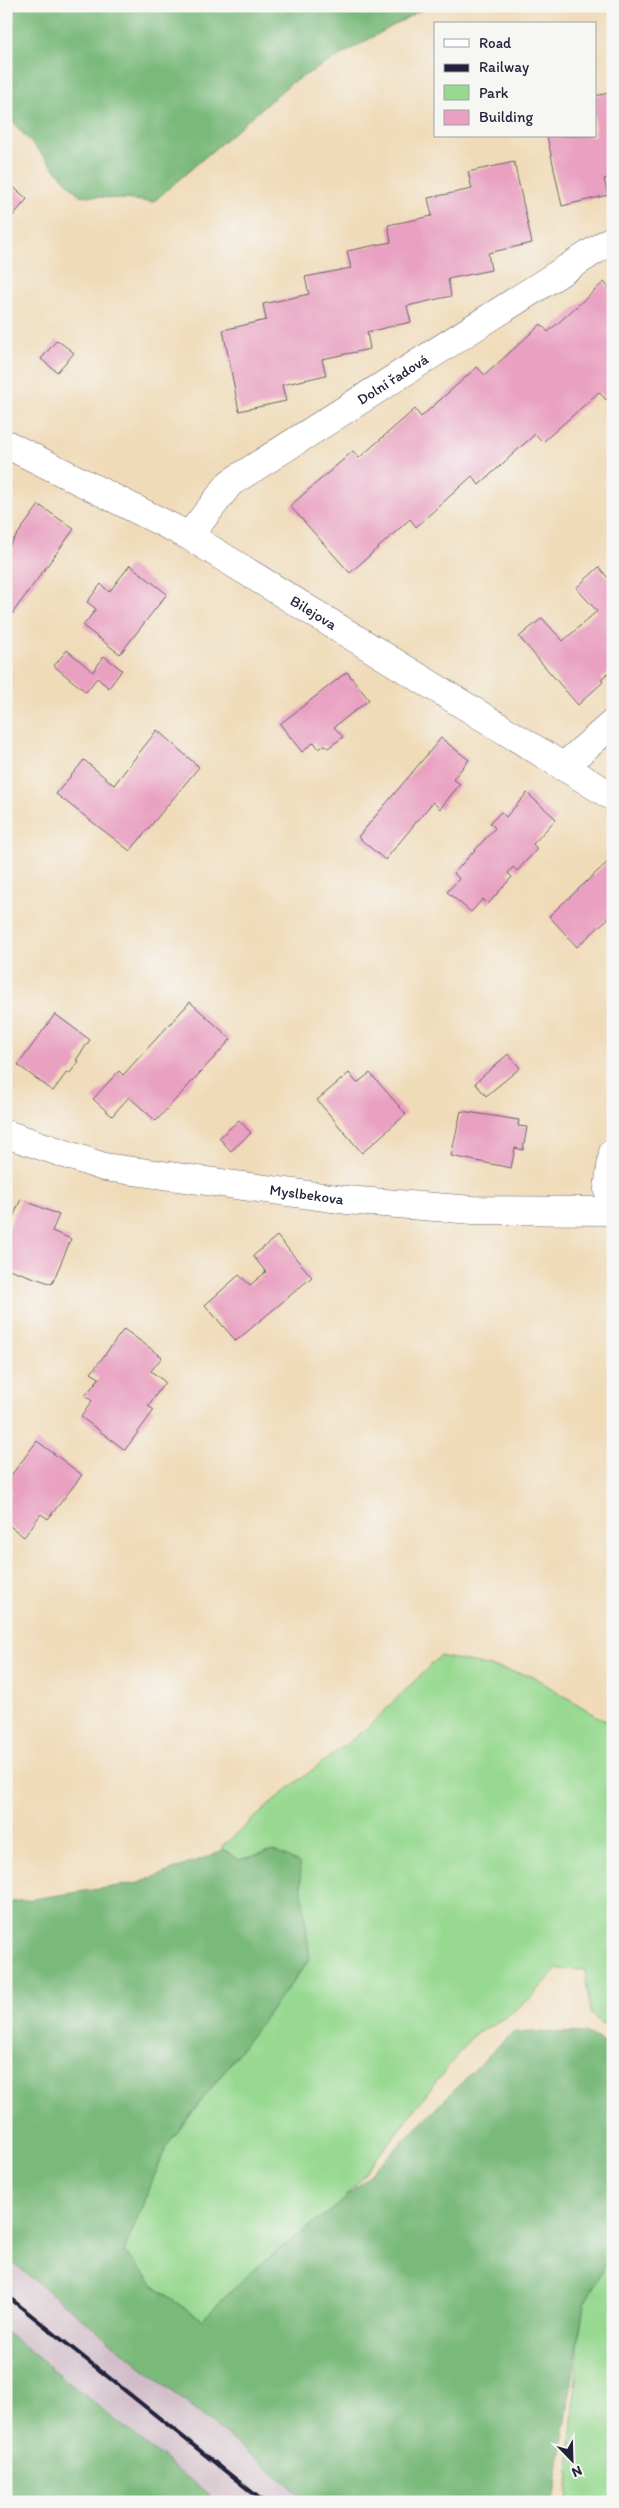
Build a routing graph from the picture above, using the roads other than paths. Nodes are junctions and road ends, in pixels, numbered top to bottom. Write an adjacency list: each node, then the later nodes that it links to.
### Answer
1 (613, 239): 3 (street, Dolní řadová)
2 (6, 444): 3 (street, Bilejova)
3 (189, 536): 5 (street, Bilejova)
4 (613, 723): 5 (street)
5 (563, 767): 6 (street, Bilejova)
6 (613, 797)
7 (6, 1134): 10 (street, Myslbekova)
8 (613, 1152): 9 (street)
9 (613, 1207)
10 (613, 1211)

